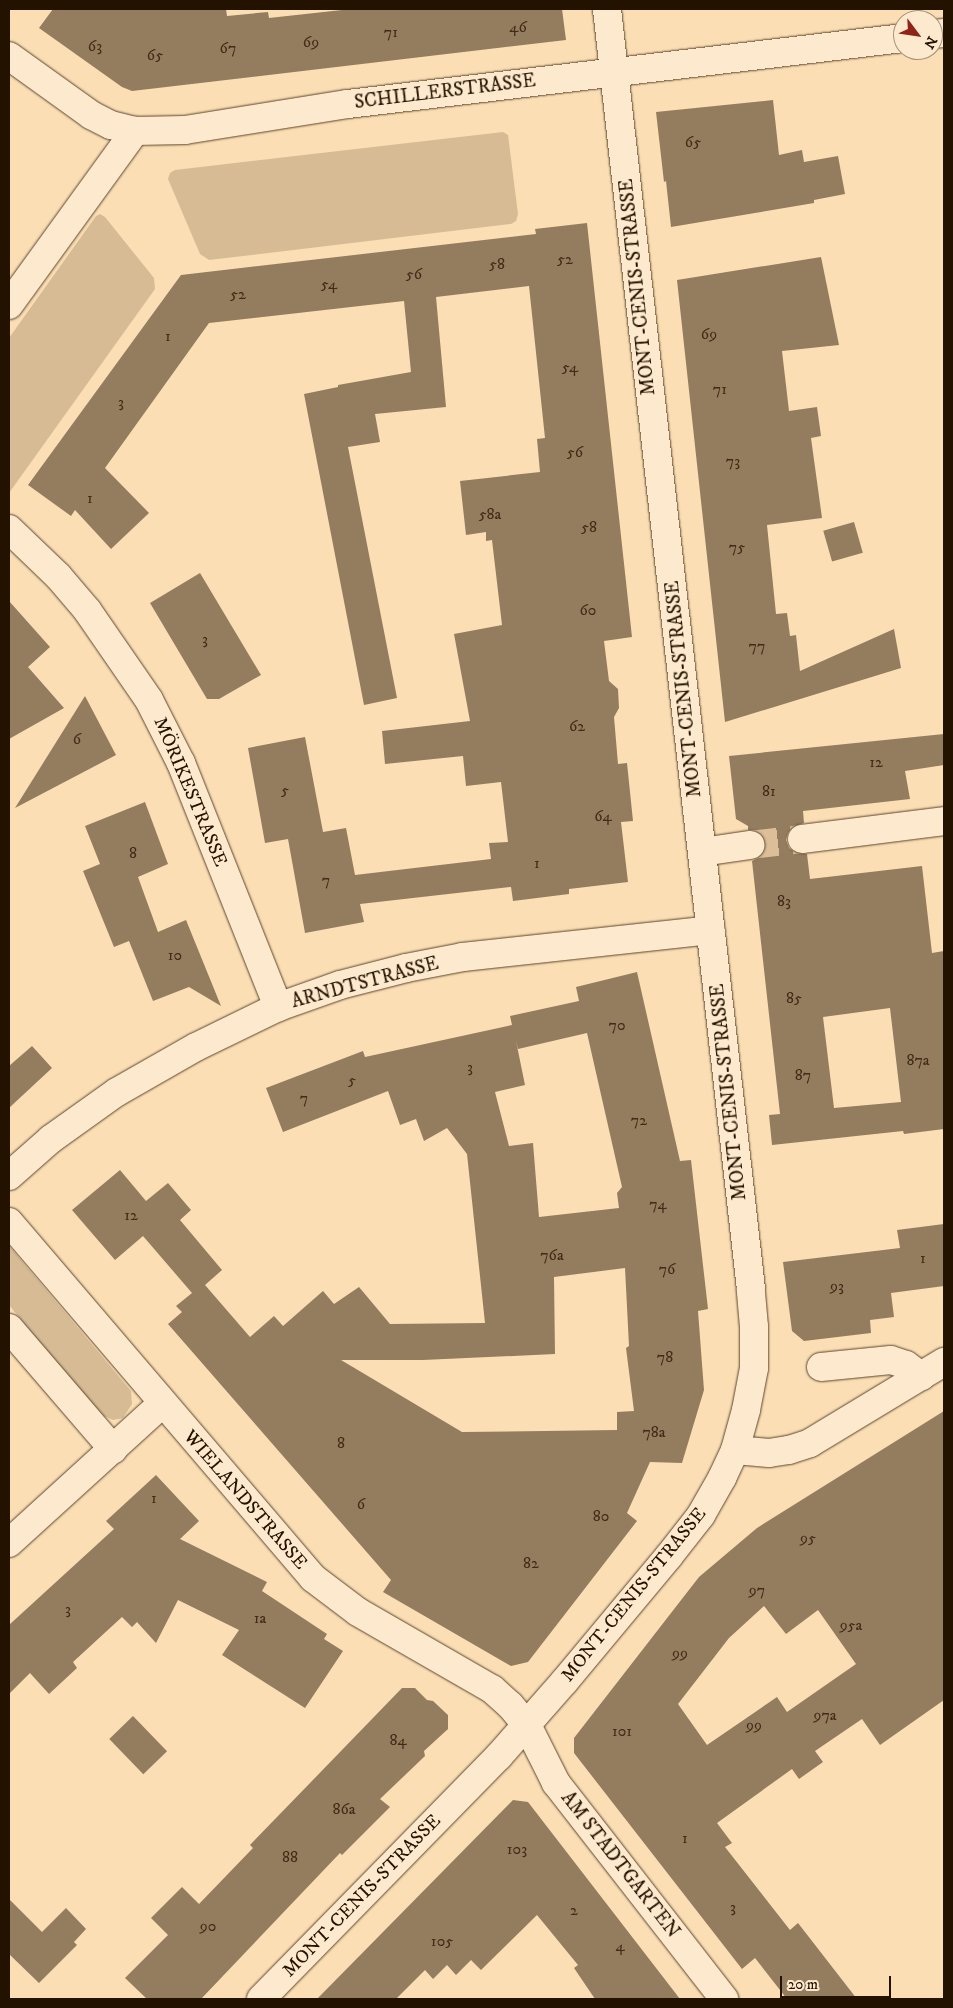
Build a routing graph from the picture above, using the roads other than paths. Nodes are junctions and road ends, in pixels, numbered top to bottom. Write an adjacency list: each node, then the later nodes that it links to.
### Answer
1 (607, 9): 4 (street, MONT-CENIS-STRASSE)
2 (893, 39): 4 (street, SCHILLERSTRASSE)
3 (9, 56): 5 (street, SCHILLERSTRASSE)
4 (614, 71): 5 (street, SCHILLERSTRASSE); 11 (street, MONT-CENIS-STRASSE)
5 (135, 131): 6 (street)
6 (9, 305)
7 (9, 529): 13 (street, MÖRIKESTRASSE)
8 (944, 820): 9 (street)
9 (802, 839)
10 (750, 845): 11 (street)
11 (702, 852): 12 (street, MONT-CENIS-STRASSE)
12 (711, 930): 13 (street, ARNDTSTRASSE); 22 (street, MONT-CENIS-STRASSE)
13 (278, 1007): 14 (street, ARNDTSTRASSE)
14 (9, 1176)
15 (9, 1222): 20 (street, WIELANDSTRASSE)
16 (9, 1328): 21 (street)
17 (944, 1362): 19 (street)
18 (821, 1367): 19 (street)
19 (921, 1376): 22 (street)
20 (162, 1404): 21 (street); 24 (street, WIELANDSTRASSE)
21 (113, 1449): 23 (street)
22 (735, 1450): 24 (street, MONT-CENIS-STRASSE)
23 (9, 1543)
24 (527, 1725): 25 (street, MONT-CENIS-STRASSE); 26 (street, AM STADTGARTEN)
25 (261, 1999)
26 (724, 1999)

